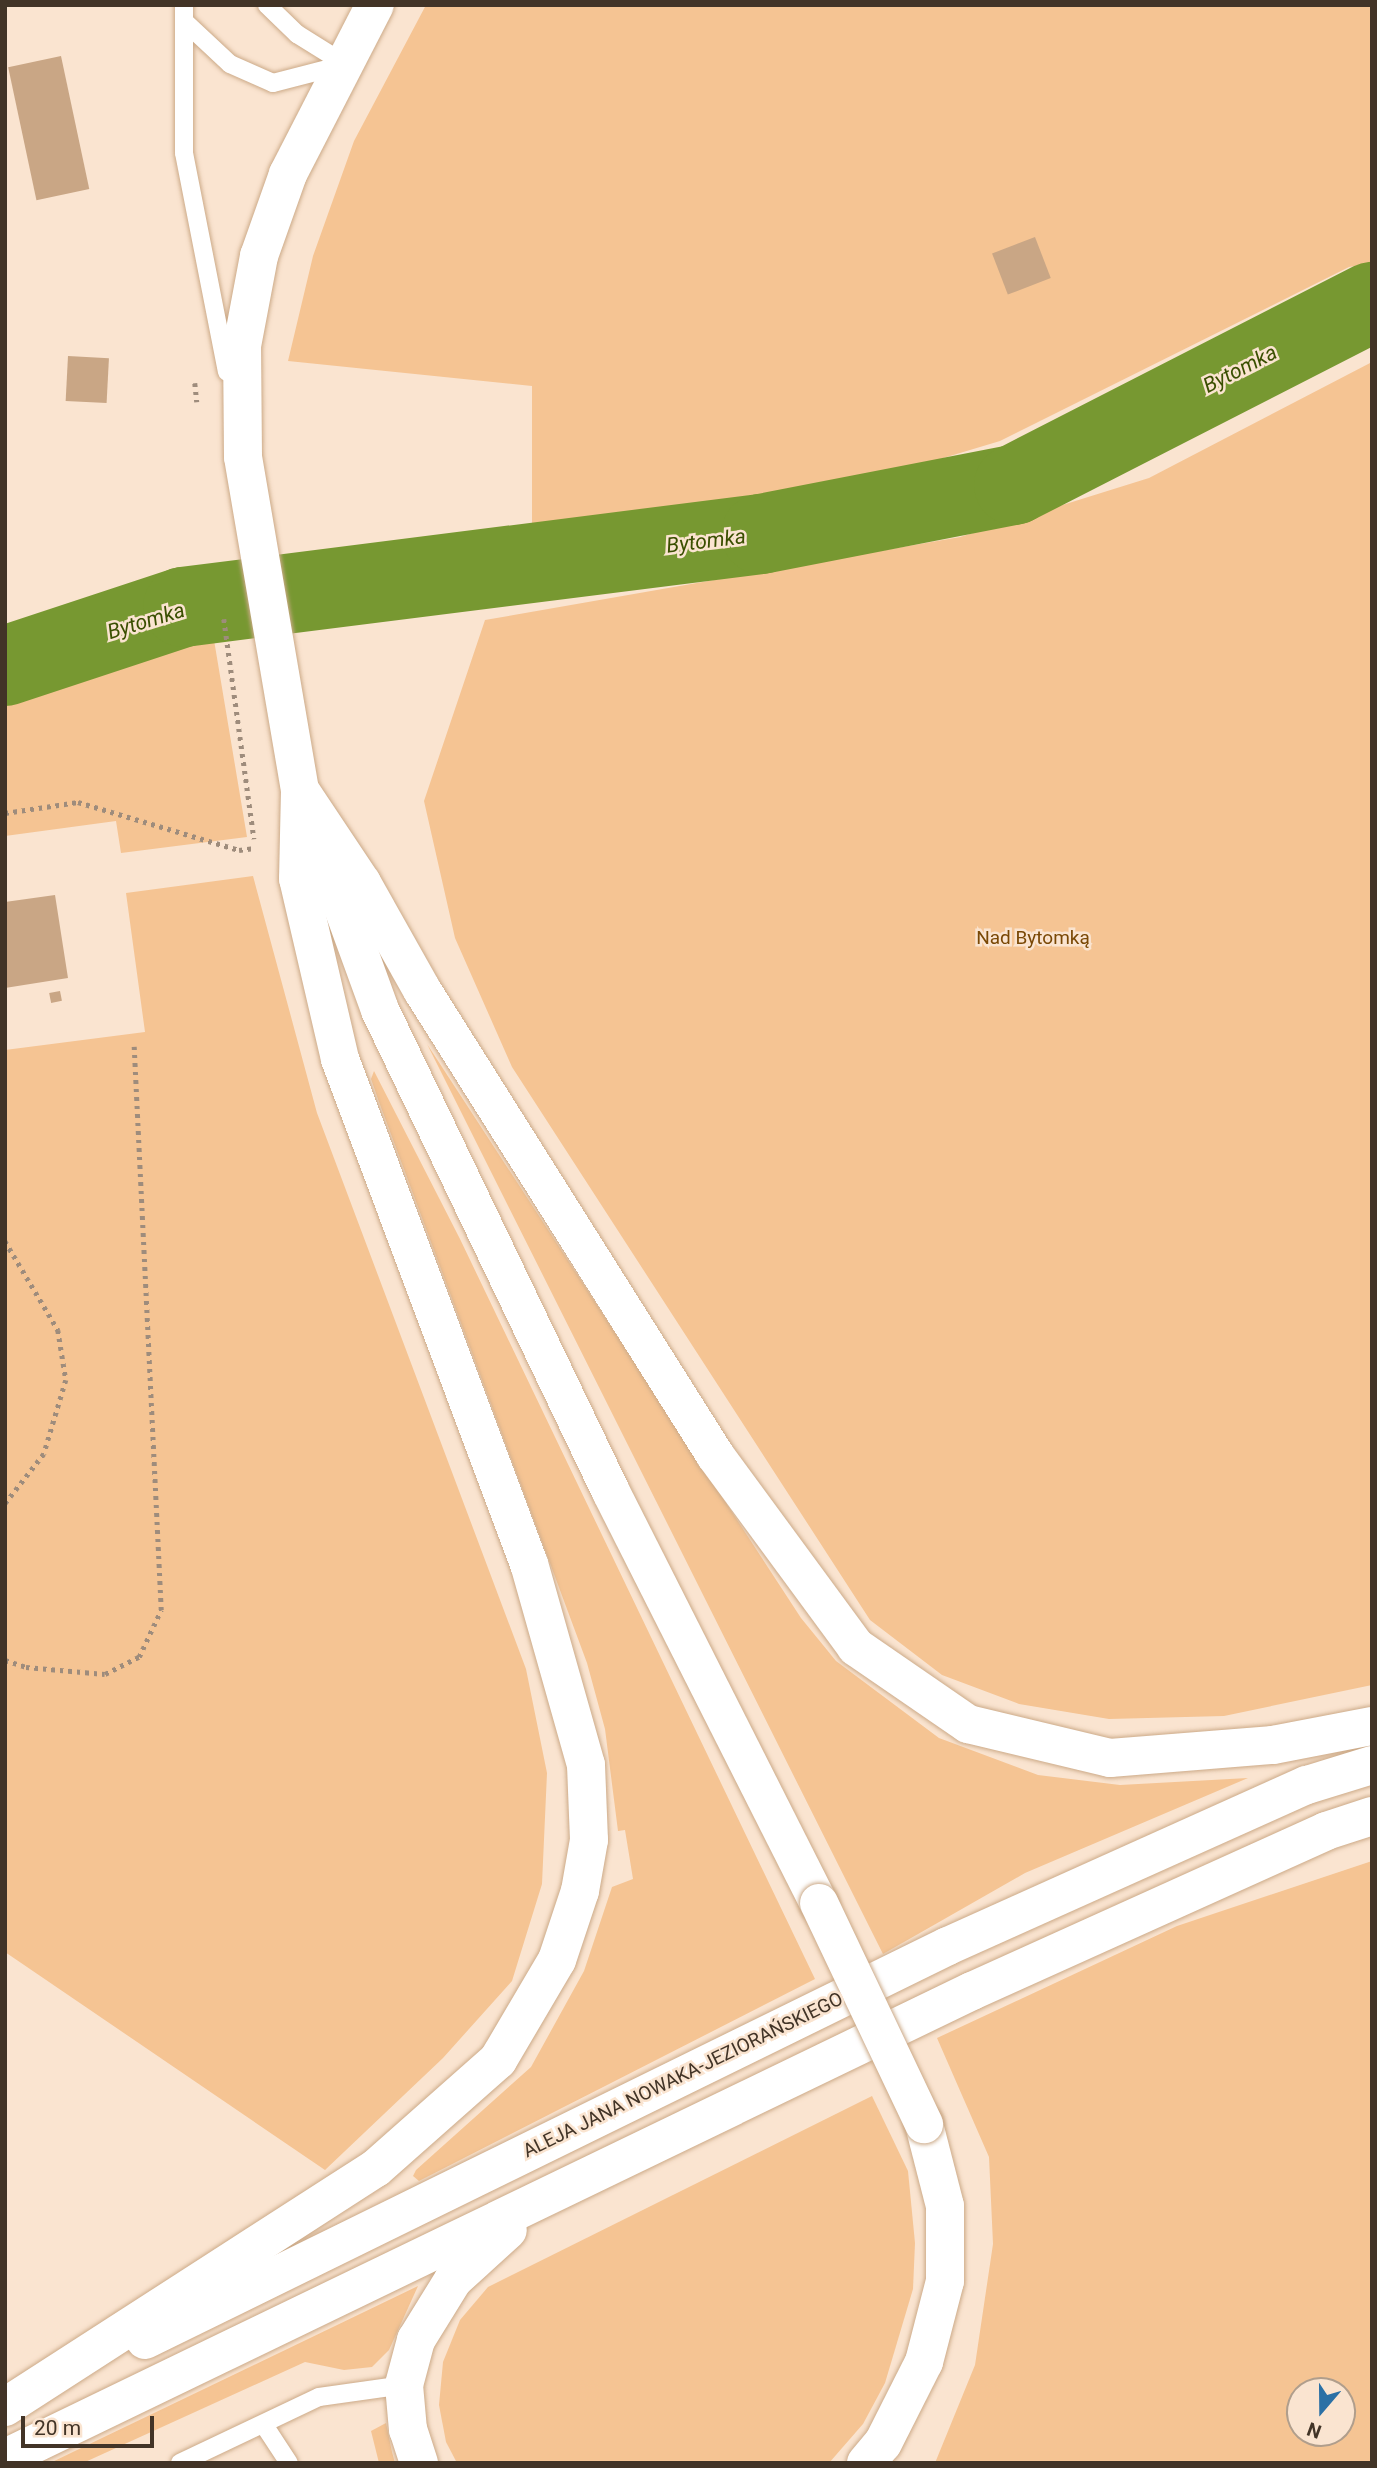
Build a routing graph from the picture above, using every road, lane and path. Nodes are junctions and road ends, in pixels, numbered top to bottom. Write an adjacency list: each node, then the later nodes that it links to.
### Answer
1 (267, 5): 4 (lane)
2 (375, 5): 4 (main road)
3 (184, 13): 4 (lane); 5 (lane)
4 (345, 64): 5 (main road)
5 (242, 450): 7 (main road)
6 (229, 661): 8 (path)
7 (300, 790): 13 (main road); 18 (main road); 24 (main road, bridge)
8 (5, 813)
9 (134, 1047): 12 (path)
10 (5, 1241): 11 (path)
11 (5, 1504)
12 (5, 1660)
13 (1372, 1726)
14 (1372, 1765): 18 (main road, ALEJA JANA NOWAKA-JEZIORAŃSKIEGO)
15 (1372, 1816): 16 (main road)
16 (547, 2197): 17 (main road); 20 (main road)
17 (404, 2385): 19 (lane); 23 (main road)
18 (5, 2408)
19 (264, 2425): 21 (lane); 22 (lane)
20 (5, 2458)
21 (180, 2463)
22 (289, 2463)
23 (419, 2463)
24 (866, 2463)

